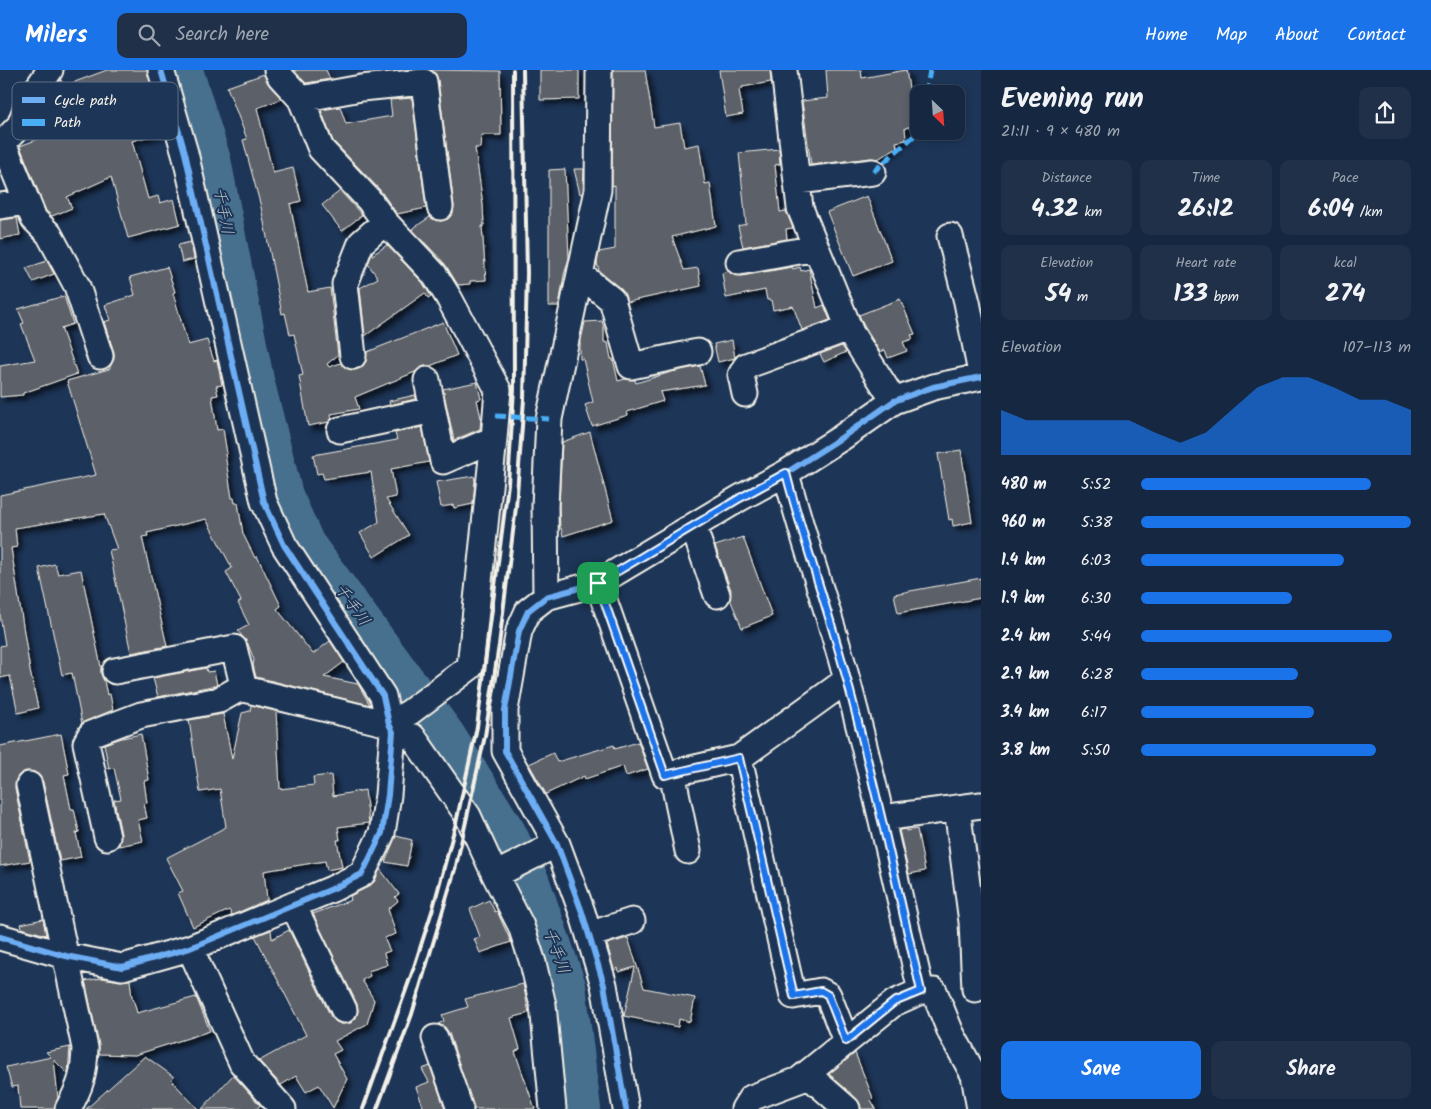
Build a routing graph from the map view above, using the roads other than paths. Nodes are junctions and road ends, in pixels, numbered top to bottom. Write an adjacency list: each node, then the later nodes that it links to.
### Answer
1 (50, 70): 7 (street)
2 (161, 70): 8 (street)
3 (278, 70): 9 (street)
4 (599, 70): 22 (street)
5 (784, 70): 14 (street)
6 (422, 76): 9 (street); 17 (street)
7 (42, 82)
8 (165, 82)
9 (300, 99): 18 (street)
10 (178, 126): 42 (street)
11 (12, 133): 12 (street)
12 (2, 143): 15 (street)
13 (873, 172): 14 (street)
14 (798, 181): 20 (street)
15 (27, 202): 16 (street); 25 (street)
16 (0, 206)
17 (440, 207)
18 (385, 222): 26 (street); 33 (street)
19 (950, 236): 27 (street)
20 (816, 248): 21 (street); 23 (street)
21 (739, 262)
22 (580, 275): 24 (street); 38 (street)
23 (849, 328): 29 (street); 30 (street)
24 (698, 352)
25 (100, 356)
26 (353, 356)
27 (981, 375): 30 (street)
28 (427, 380): 31 (street)
29 (744, 394)
30 (894, 400): 34 (street)
31 (433, 410): 32 (street); 33 (street)
32 (340, 430)
33 (494, 439): 42 (street)
34 (786, 473): 35 (street); 40 (street)
35 (693, 526): 36 (street); 37 (street)
36 (598, 583): 38 (street); 44 (street)
37 (717, 595)
38 (546, 597): 49 (street)
39 (115, 671): 41 (street)
40 (847, 680): 43 (street); 47 (street)
41 (244, 690): 42 (street); 48 (street)
42 (391, 728): 51 (street); 52 (street)
43 (739, 758): 44 (street); 62 (street)
44 (672, 773): 50 (street)
45 (29, 785): 57 (street)
46 (969, 806): 47 (street); 58 (street)
47 (882, 818): 59 (street)
48 (107, 837)
49 (551, 846): 51 (street); 54 (street)
50 (688, 852)
51 (498, 873): 67 (street)
52 (293, 905): 56 (street); 60 (street)
53 (632, 921): 54 (street)
54 (589, 935): 68 (street)
55 (0, 937): 57 (street)
56 (190, 948): 57 (street); 65 (street)
57 (66, 956): 64 (street)
58 (978, 989): 59 (street)
59 (927, 991): 62 (street); 71 (street)
60 (344, 1010)
61 (435, 1038): 66 (street)
62 (846, 1041): 63 (street)
63 (807, 1074): 69 (street); 70 (street)
64 (68, 1109)
65 (283, 1109)
66 (460, 1109)
67 (553, 1109)
68 (626, 1109)
69 (744, 1109)
70 (847, 1109)
71 (980, 1109)

